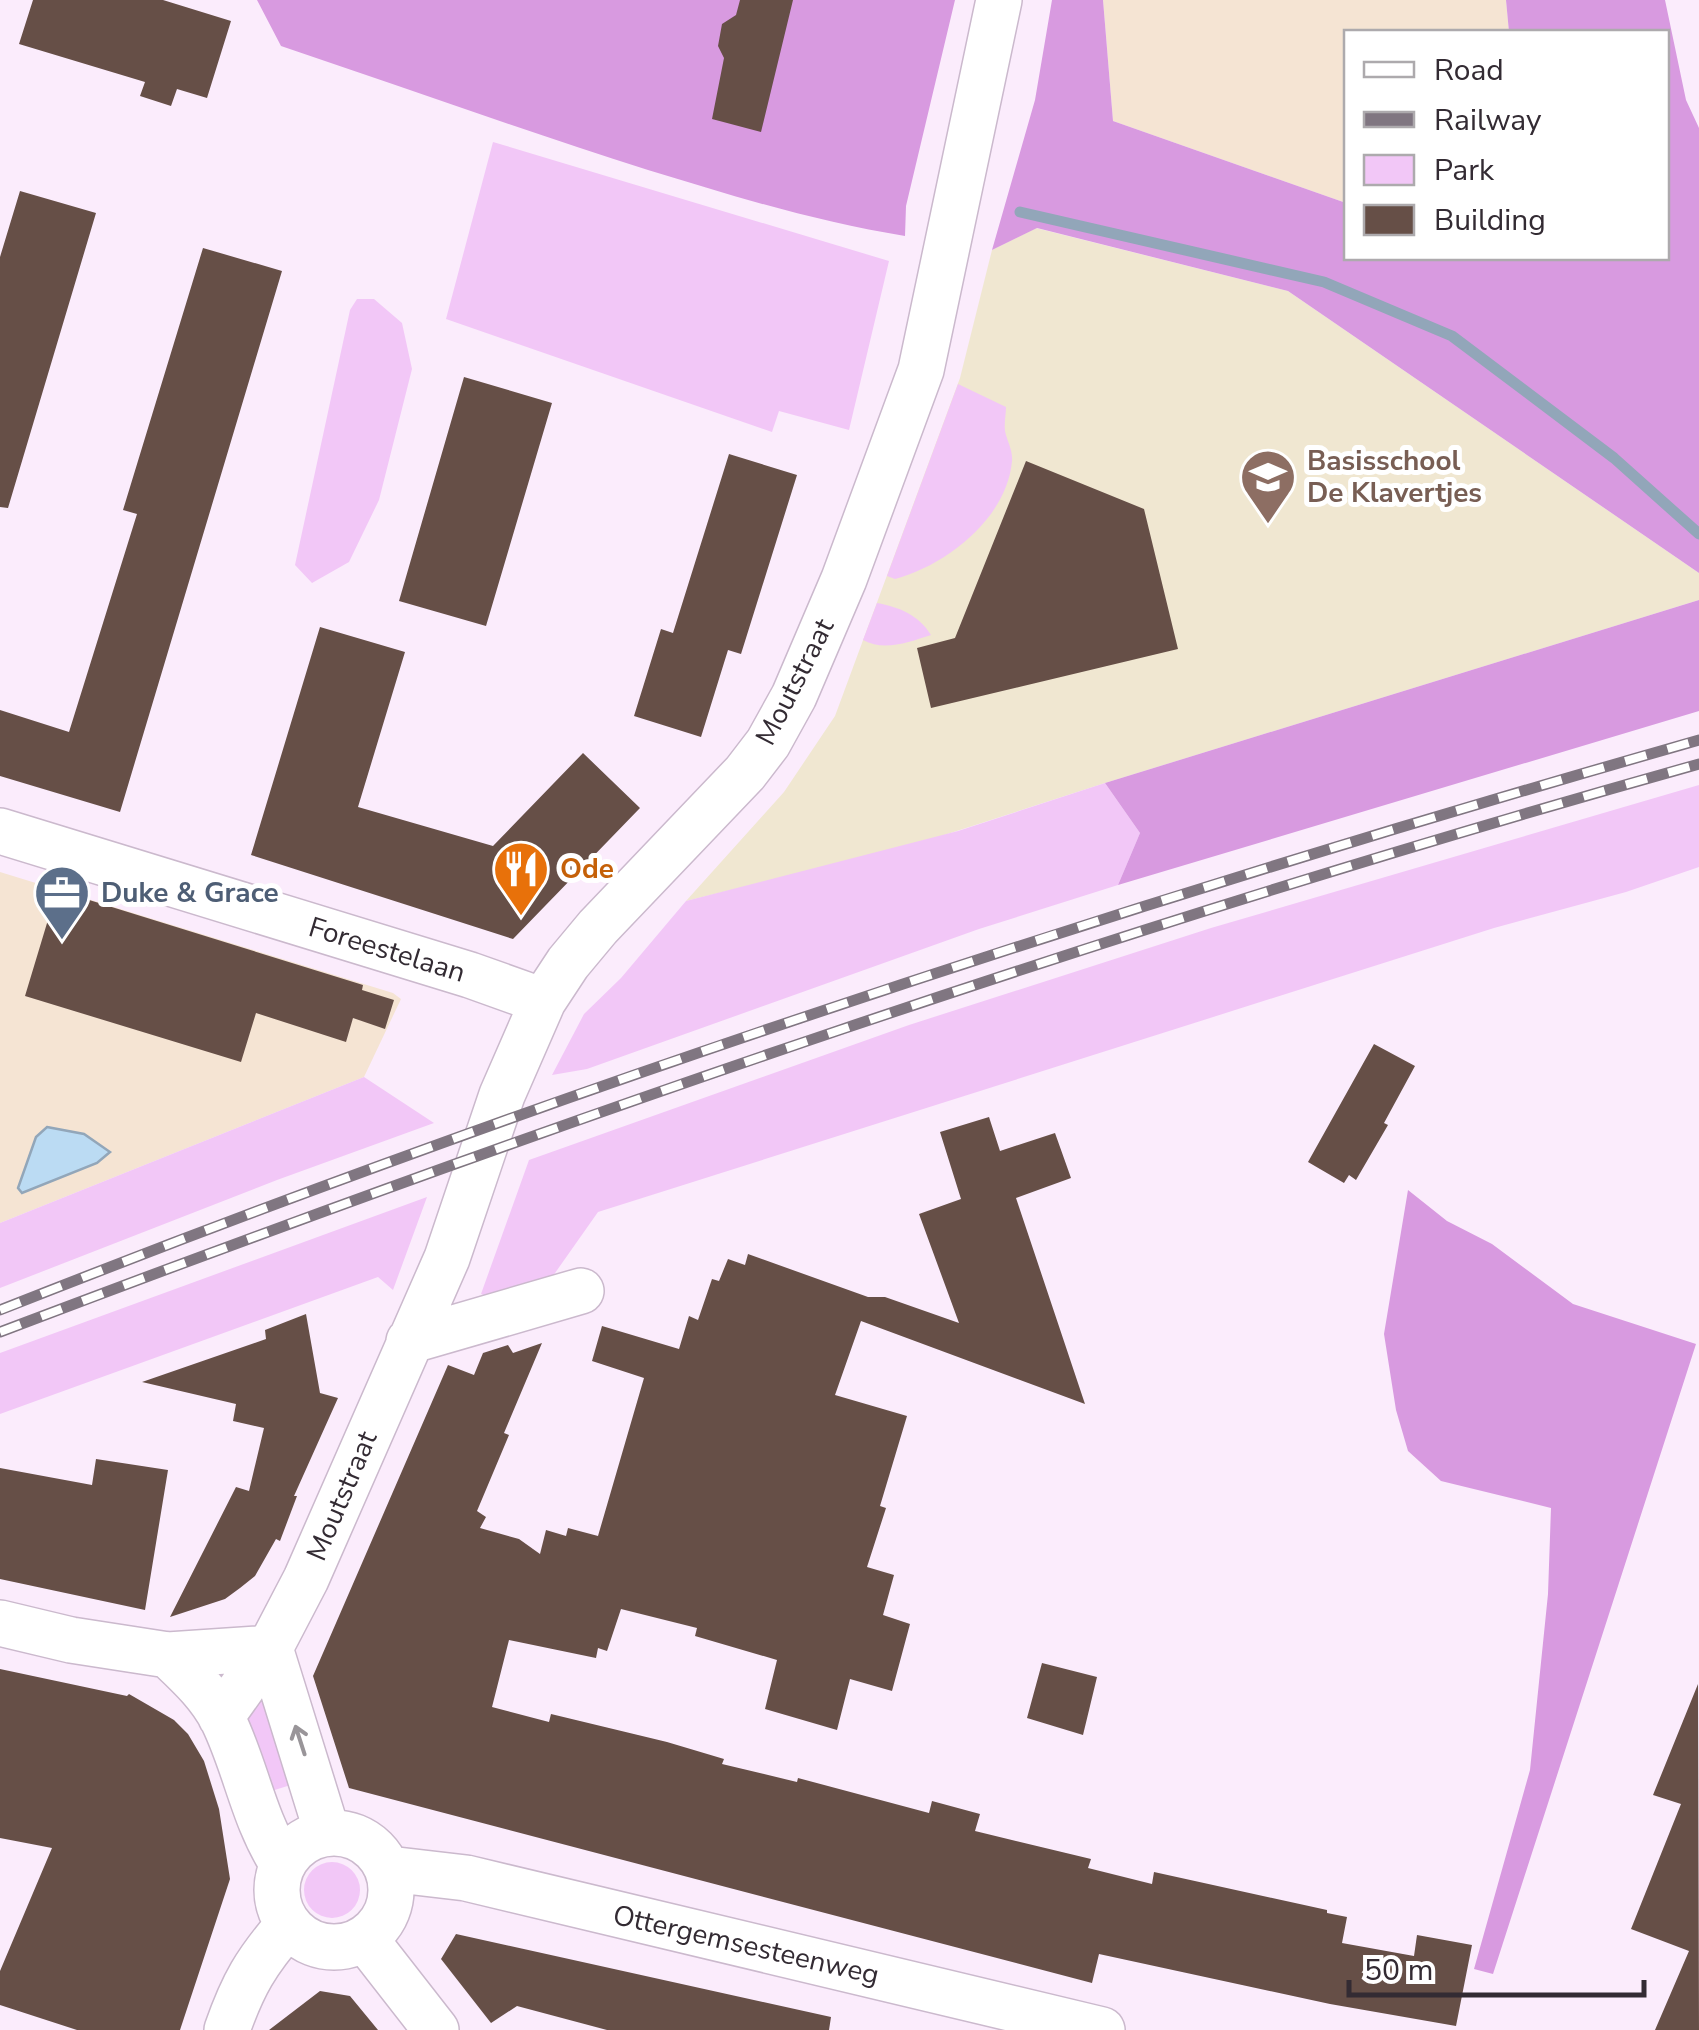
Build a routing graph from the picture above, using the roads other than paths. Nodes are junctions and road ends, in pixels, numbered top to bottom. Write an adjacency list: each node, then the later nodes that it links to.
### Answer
1 (999, 0): 3 (street, Moutstraat)
2 (0, 831): 3 (street, Foreestelaan)
3 (543, 1001): 5 (street, Moutstraat)
4 (581, 1291): 5 (street)
5 (410, 1341): 7 (street, Moutstraat)
6 (0, 1623): 8 (street)
7 (270, 1648): 8 (street); 9 (street); 10 (street, one-way to 7)
8 (168, 1655): 9 (street)
9 (221, 1717): 11 (street)
10 (326, 1832): 11 (street); 12 (street)
11 (282, 1863): 13 (street)
12 (388, 1869): 14 (street); 17 (street, Ottergemsesteenweg)
13 (288, 1926): 14 (street); 15 (street)
14 (366, 1939): 16 (street)
15 (227, 2030)
16 (436, 2030)
17 (1102, 2030)

